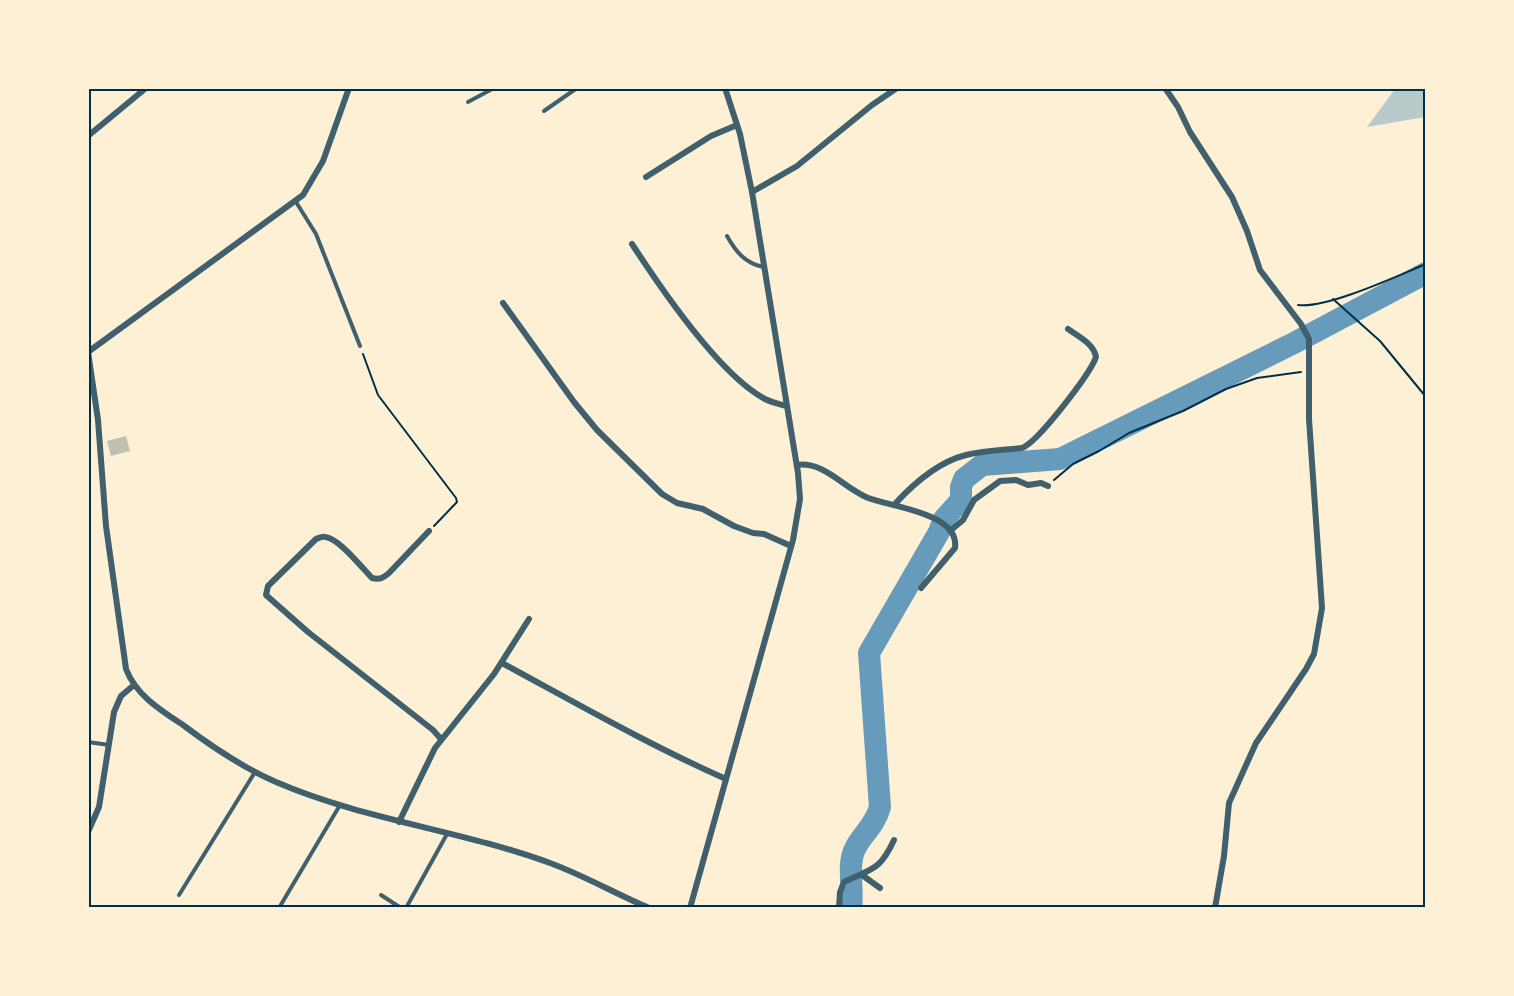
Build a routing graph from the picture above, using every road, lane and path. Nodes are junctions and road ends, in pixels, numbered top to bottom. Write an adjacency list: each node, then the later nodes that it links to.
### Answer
1 (146, 88): 11 (street)
2 (349, 88): 14 (street)
3 (494, 88): 8 (lane)
4 (577, 88): 9 (lane)
5 (725, 88): 10 (street)
6 (897, 88): 13 (street)
7 (1165, 88): 21 (street)
8 (468, 102)
9 (544, 111)
10 (737, 125): 12 (street); 13 (street)
11 (88, 136)
12 (646, 177)
13 (752, 192): 18 (street)
14 (296, 202): 23 (lane); 24 (street)
15 (727, 236): 18 (lane)
16 (632, 244): 28 (street)
17 (1425, 264): 19 (path)
18 (763, 267): 28 (street)
19 (1333, 299): 21 (path); 27 (path)
20 (504, 303): 34 (street)
21 (1286, 304): 25 (street)
22 (1068, 329): 31 (street)
23 (360, 346): 33 (path)
24 (88, 352): 26 (street)
25 (1308, 372): 30 (path); 59 (street)
26 (90, 379): 38 (street)
27 (1425, 397)
28 (786, 406): 29 (street)
29 (797, 465): 31 (street); 34 (street)
30 (1048, 486): 32 (street)
31 (894, 504): 32 (street)
32 (948, 529): 35 (street)
33 (429, 531): 39 (street)
34 (791, 546): 43 (street)
35 (921, 588)
36 (529, 619): 37 (street)
37 (502, 663): 39 (street); 43 (street)
38 (134, 685): 41 (street); 42 (street)
39 (441, 739): 45 (street)
40 (88, 742): 41 (lane)
41 (109, 745): 46 (street)
42 (256, 771): 44 (street); 51 (lane)
43 (726, 779): 57 (street)
44 (341, 805): 45 (street); 53 (lane)
45 (399, 822): 47 (street)
46 (88, 832)
47 (447, 834): 55 (lane); 56 (street)
48 (894, 840): 49 (street)
49 (859, 876): 50 (street); 58 (street)
50 (880, 888)
51 (179, 895)
52 (381, 896): 54 (lane)
53 (279, 908)
54 (401, 908)
55 (406, 908)
56 (649, 908)
57 (690, 908)
58 (839, 908)
59 (1215, 908)

